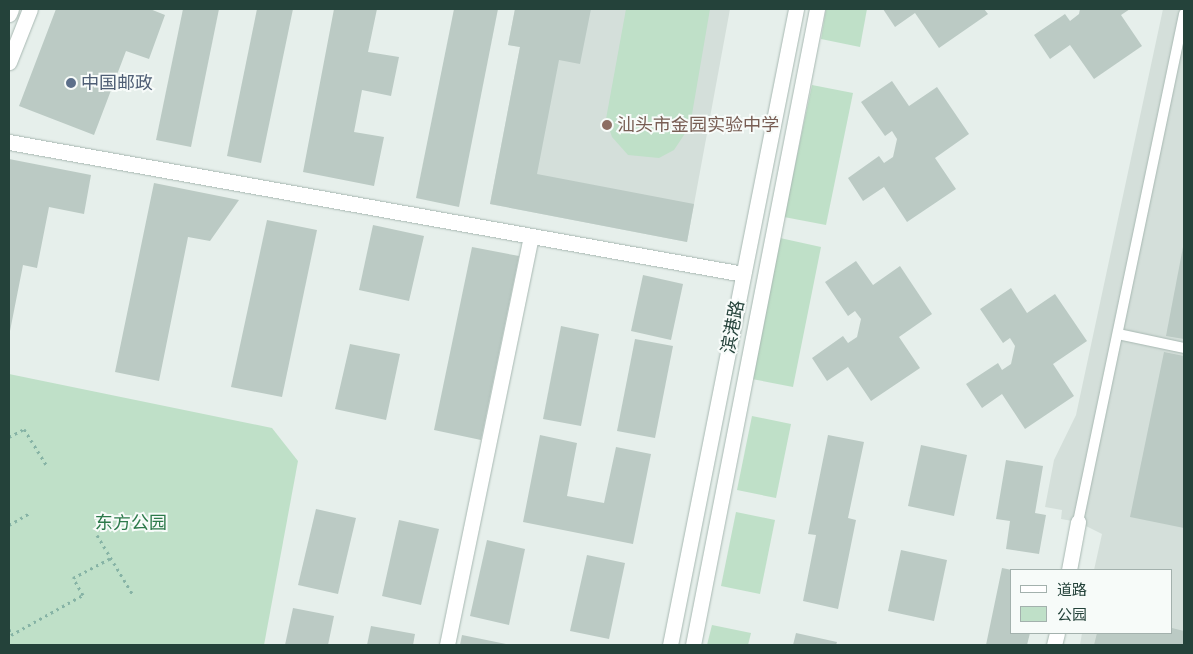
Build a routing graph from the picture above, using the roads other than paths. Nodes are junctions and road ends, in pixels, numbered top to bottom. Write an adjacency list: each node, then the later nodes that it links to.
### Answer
1 (11, 9): 5 (street)
2 (30, 9): 7 (street)
3 (796, 9): 10 (street, 滨港路)
4 (817, 9): 17 (street, 滨港路)
5 (9, 14)
6 (1184, 14): 11 (lane)
7 (9, 62)
8 (9, 142): 9 (street)
9 (531, 237): 10 (street); 15 (street)
10 (743, 274): 16 (street, 滨港路)
11 (1118, 334): 12 (lane); 13 (lane)
12 (1184, 348)
13 (1078, 522): 14 (street)
14 (1069, 569)
15 (447, 645)
16 (670, 645)
17 (693, 645)

